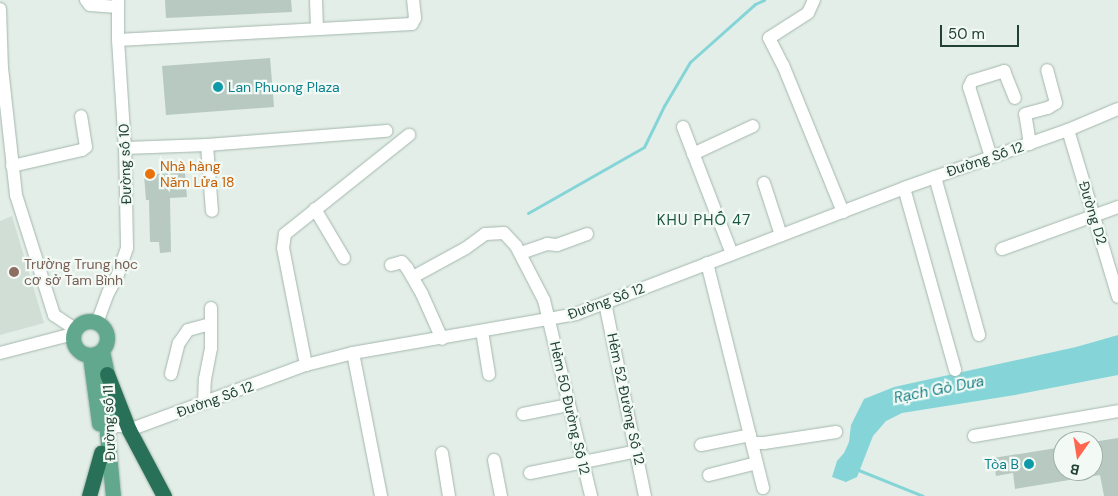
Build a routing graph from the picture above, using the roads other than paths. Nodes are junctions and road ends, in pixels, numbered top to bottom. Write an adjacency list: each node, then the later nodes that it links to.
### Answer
1 (86, 0): 5 (street)
2 (316, 0): 7 (street)
3 (413, 0): 7 (street)
4 (814, 0): 31 (street)
5 (118, 4): 8 (street, Đường số 10)
6 (0, 9): 9 (street)
7 (317, 29): 8 (street)
8 (118, 40): 21 (street, Đường số 10)
9 (1, 68): 24 (street)
10 (1047, 70): 19 (street)
11 (1015, 98): 23 (street)
12 (1118, 109): 16 (street)
13 (81, 116): 24 (street)
14 (753, 126): 22 (street)
15 (683, 127): 22 (street)
16 (1068, 130): 19 (street, Đường Số 12); 32 (street, Đường D2)
17 (386, 131): 20 (street)
18 (409, 135): 29 (street)
19 (1030, 144): 23 (street, Đường Số 12)
20 (207, 145): 21 (street); 30 (street)
21 (126, 148): 46 (street, Đường số 10)
22 (693, 154): 37 (street)
23 (991, 157): 25 (street, Đường Số 12)
24 (12, 166): 49 (street)
25 (935, 177): 27 (street, Đường Số 12); 50 (street)
26 (764, 183): 34 (street)
27 (904, 188): 31 (street, Đường Số 12); 56 (street)
28 (1118, 207): 32 (street)
29 (315, 210): 38 (street); 55 (street)
30 (212, 211)
31 (843, 212): 34 (street, Đường Số 12)
32 (1094, 217): 35 (street); 42 (street, Đường D2)
33 (588, 234): 36 (street)
34 (781, 235): 37 (street, Đường Số 12)
35 (1002, 249)
36 (522, 253): 41 (street, Hẻm 50 Đường Số 12); 45 (street, Hẻm 50 Đường Số 12)
37 (732, 254): 39 (street, Đường Số 12)
38 (344, 258)
39 (707, 263): 43 (street, Đường Số 12); 68 (street)
40 (391, 265): 41 (street)
41 (413, 277): 51 (street)
42 (1118, 297)
43 (605, 303): 45 (street, Đường Số 12); 70 (street, Hẻm 52 Đường Số 12)
44 (211, 308): 47 (street)
45 (550, 319): 48 (street, Đường Số 12); 61 (street, Hẻm 50 Đường Số 12)
46 (97, 323): 49 (main road); 53 (main road)
47 (210, 324): 58 (street); 60 (street)
48 (482, 331): 51 (street, Đường Số 12); 59 (street)
49 (75, 332): 52 (street); 53 (main road)
50 (979, 335)
51 (442, 339): 54 (street, Đường Số 12)
52 (0, 352)
53 (96, 353): 57 (main road, Đường số 11); 71 (main road, Đường số 11)
54 (353, 353): 55 (street, Đường Số 12); 83 (street)
55 (306, 365): 60 (street, Đường Số 12)
56 (955, 370)
57 (107, 374): 64 (highway); 66 (main road, Đường số 11)
58 (171, 374)
59 (489, 374)
60 (204, 403): 64 (street, Đường Số 12)
61 (569, 404): 63 (street); 75 (street, Hẻm 50 Đường Số 12)
62 (1118, 411): 67 (street)
63 (523, 414)
64 (129, 430): 66 (street, Đường Số 12); 82 (highway)
65 (836, 432): 68 (street)
66 (107, 433): 81 (main road, Đường số 11)
67 (974, 436)
68 (751, 439): 69 (street); 74 (street)
69 (701, 444)
70 (637, 451): 75 (street); 87 (street, Hẻm 52 Đường Số 12)
71 (102, 453): 79 (highway); 80 (main road, Đường số 11)
72 (442, 453): 84 (street)
73 (494, 460): 85 (street)
74 (757, 463): 77 (street); 78 (street)
75 (583, 464): 76 (street); 86 (street, Hẻm 50 Đường Số 12)
76 (530, 473)
77 (709, 475)
78 (763, 488)
79 (89, 496)
80 (104, 496)
81 (113, 496)
82 (164, 496)
83 (381, 496)
84 (449, 496)
85 (502, 496)
86 (591, 496)
87 (645, 496)

